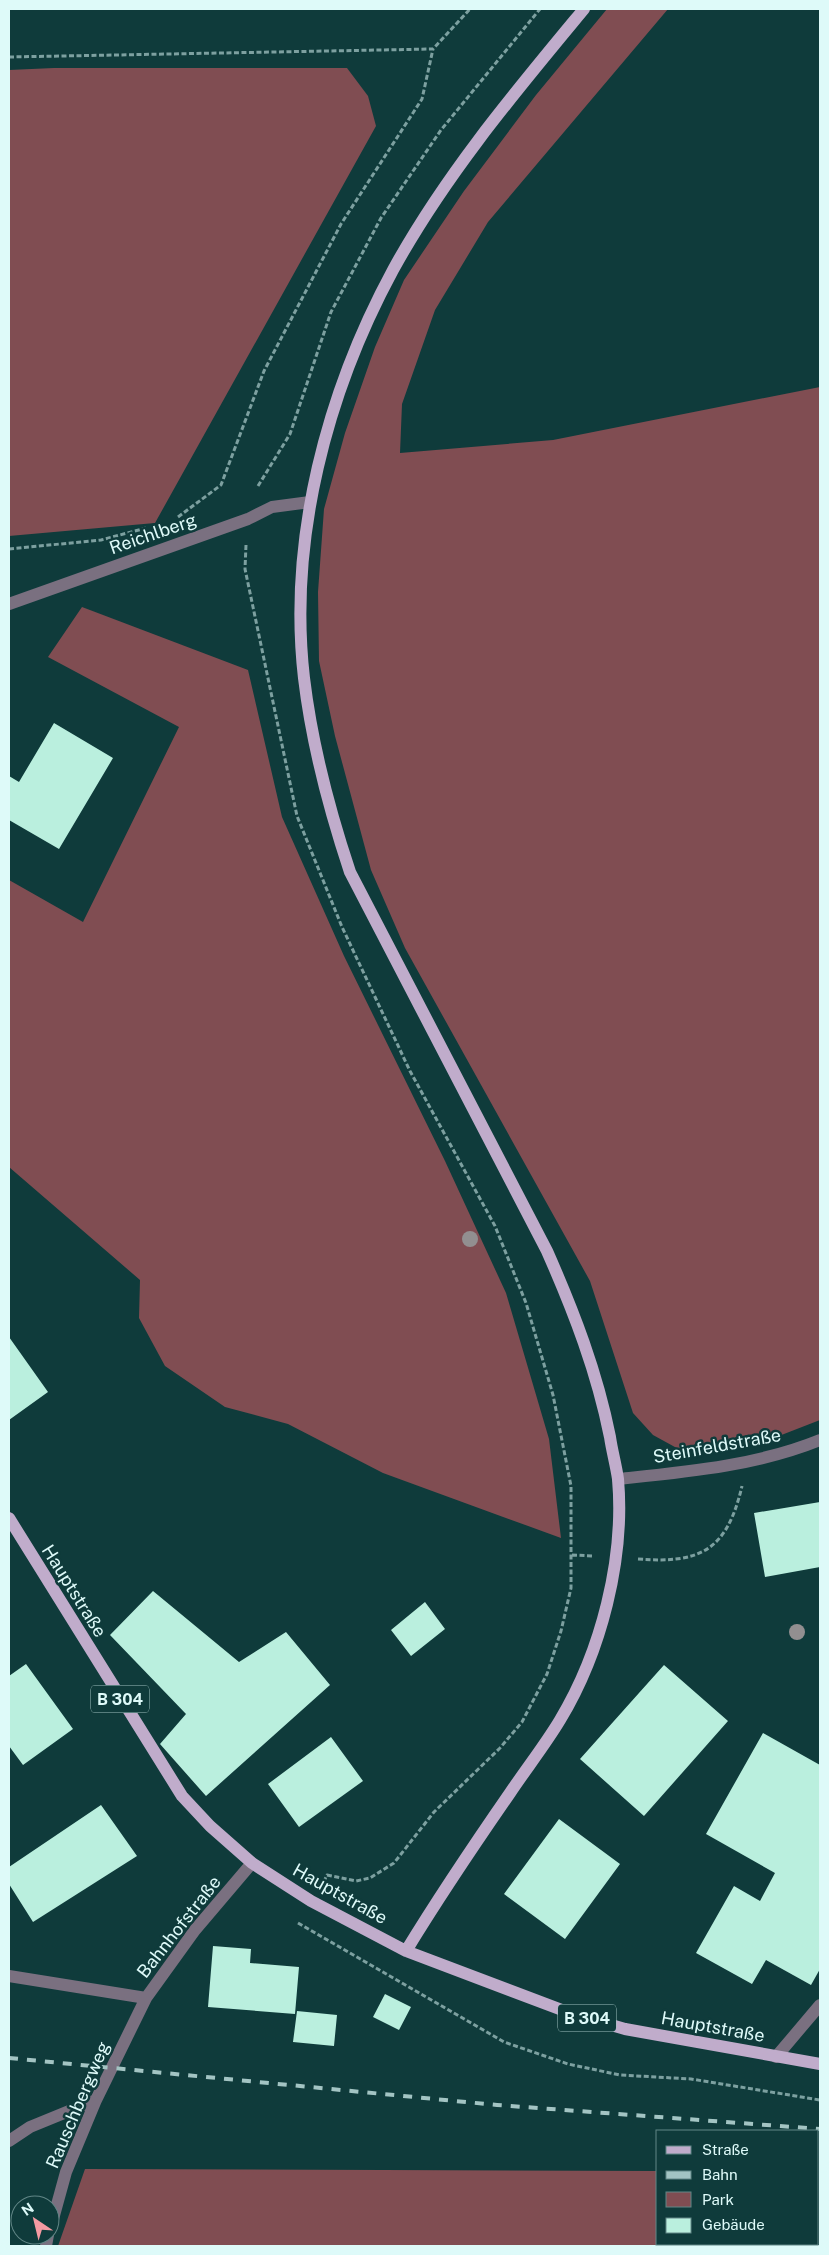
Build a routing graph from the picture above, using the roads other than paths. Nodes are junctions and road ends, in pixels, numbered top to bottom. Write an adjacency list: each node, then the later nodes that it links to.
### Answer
1 (584, 9): 2 (main road)
2 (310, 502): 3 (street, Reichlberg); 5 (main road)
3 (9, 604)
4 (820, 1440): 5 (street, Steinfeldstraße)
5 (618, 1478): 8 (main road)
6 (9, 1518): 7 (main road, Hauptstraße / B 304)
7 (252, 1863): 8 (main road, Hauptstraße / B 304); 10 (street, Bahnhofstraße)
8 (406, 1951): 12 (main road, Hauptstraße / B 304)
9 (9, 1976): 10 (street, Bahnhofstraße)
10 (146, 1998): 14 (street, Rauschbergweg)
11 (820, 2005): 12 (street)
12 (776, 2057): 13 (main road, Hauptstraße / B 304)
13 (820, 2064)
14 (96, 2100): 15 (street); 16 (street, Rauschbergweg)
15 (9, 2141)
16 (60, 2195)

